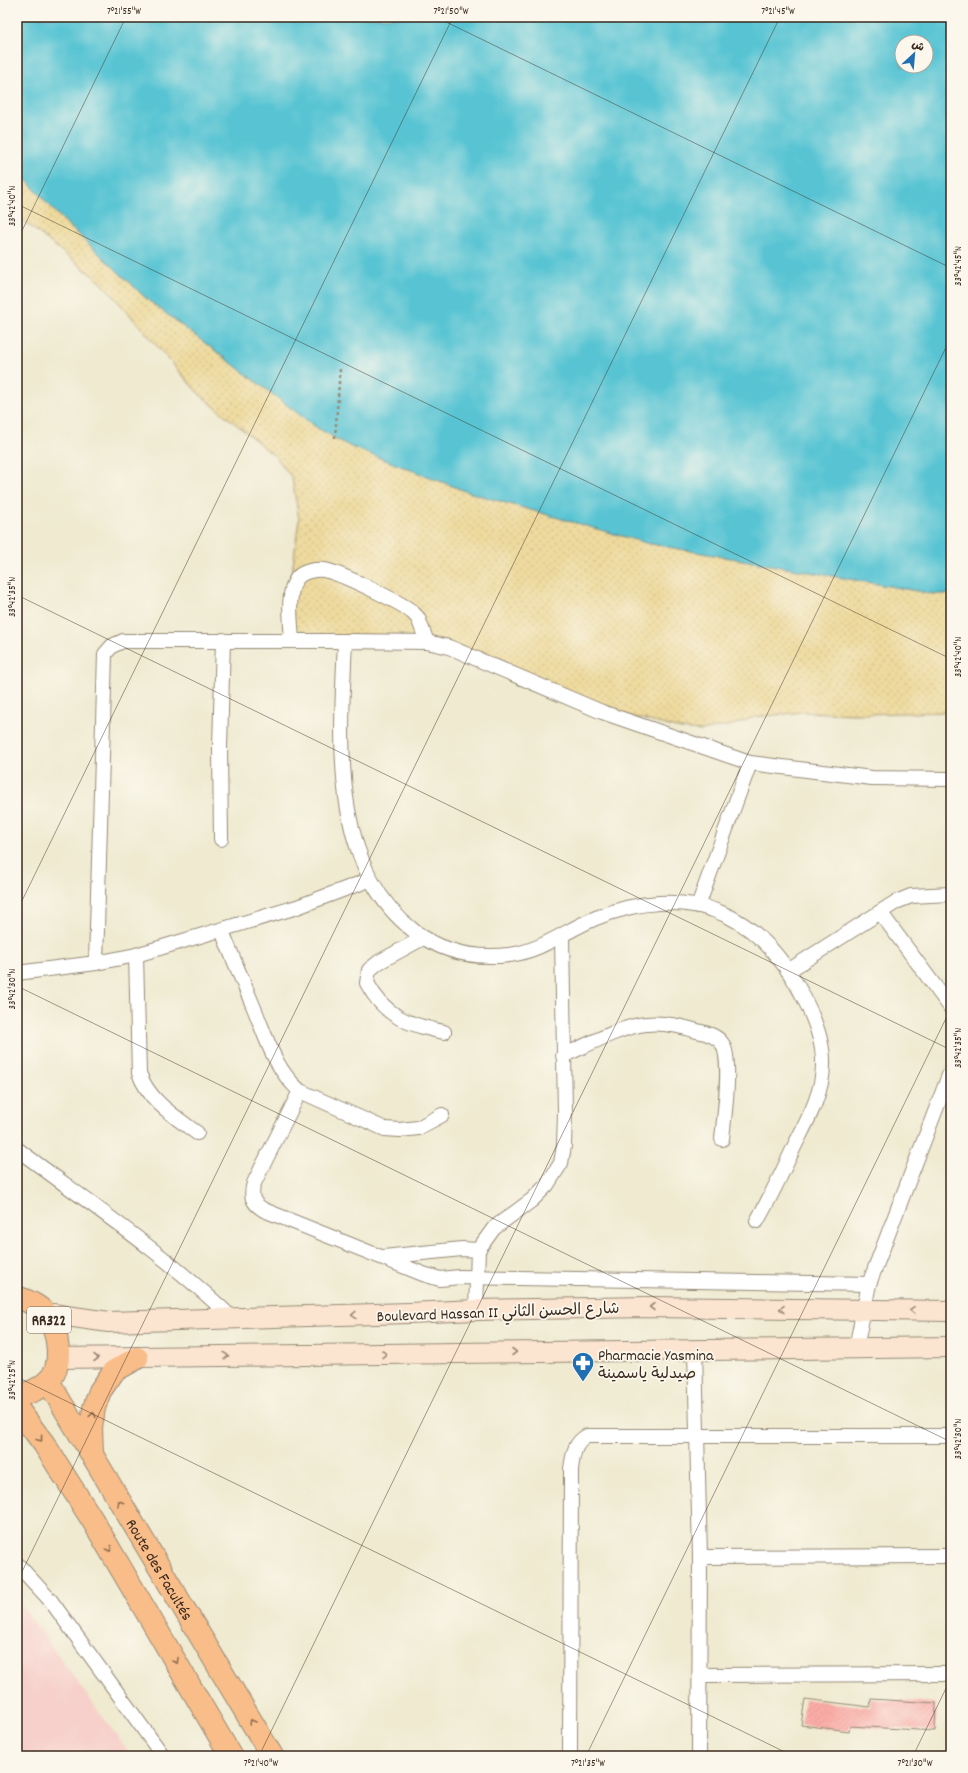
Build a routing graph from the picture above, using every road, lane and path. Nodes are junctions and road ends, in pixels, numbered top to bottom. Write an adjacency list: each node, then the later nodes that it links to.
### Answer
1 (340, 369): 2 (path)
2 (335, 438)
3 (223, 640): 4 (street); 9 (street); 18 (street)
4 (292, 640): 5 (street); 6 (street)
5 (346, 641): 6 (street); 10 (street)
6 (427, 642): 7 (street)
7 (750, 763): 8 (street); 12 (street)
8 (951, 779)
9 (221, 839)
10 (369, 880): 14 (street); 16 (street)
11 (951, 894): 13 (street)
12 (698, 906): 15 (street); 19 (street)
13 (880, 912): 19 (street); 21 (street)
14 (222, 931): 17 (street); 25 (street)
15 (562, 937): 16 (street); 23 (street)
16 (423, 938): 22 (street)
17 (136, 955): 18 (street); 27 (street)
18 (96, 963): 20 (street)
19 (788, 971): 30 (street)
20 (17, 973)
21 (951, 1008)
22 (444, 1032)
23 (563, 1056): 28 (street); 31 (street)
24 (951, 1070): 34 (street)
25 (300, 1091): 26 (street); 32 (street)
26 (442, 1115)
27 (197, 1133)
28 (722, 1139)
29 (17, 1149): 40 (street)
30 (757, 1221)
31 (478, 1250): 32 (street); 33 (street)
32 (379, 1257): 33 (street)
33 (476, 1278): 34 (street); 36 (street)
34 (869, 1284): 37 (street)
35 (17, 1297): 39 (main road, RR322)
36 (476, 1310): 37 (main road, Boulevard Hassan II شارع الحسن الثاني / RR322, one-way to 36); 40 (main road, Boulevard Hassan II شارع الحسن الثاني / RR322, one-way to 40)
37 (864, 1310): 38 (main road, Boulevard Hassan II شارع الحسن الثاني / RR322, one-way to 37); 42 (street)
38 (951, 1311)
39 (45, 1313): 40 (main road, Boulevard Hassan II شارع الحسن الثاني / RR322); 44 (main road, RR322)
40 (232, 1318)
41 (951, 1347): 42 (main road)
42 (856, 1348): 43 (main road)
43 (695, 1349): 45 (main road, one-way to 43); 49 (street)
44 (57, 1358): 45 (main road, one-way to 45); 46 (main road, RR322)
45 (137, 1358): 51 (main road, one-way to 45)
46 (48, 1381): 47 (main road); 51 (main road, Route des Facultés)
47 (17, 1396)
48 (17, 1408): 58 (main road, Route des Facultés, one-way to 58)
49 (698, 1435): 50 (street); 53 (street); 60 (street)
50 (951, 1436)
51 (92, 1454): 59 (main road, Route des Facultés, one-way to 51)
52 (951, 1556): 53 (street)
53 (700, 1557): 56 (street)
54 (17, 1564): 57 (street)
55 (951, 1674): 56 (street)
56 (700, 1675): 61 (street)
57 (163, 1756)
58 (231, 1756)
59 (272, 1756)
60 (570, 1756)
61 (699, 1756)

